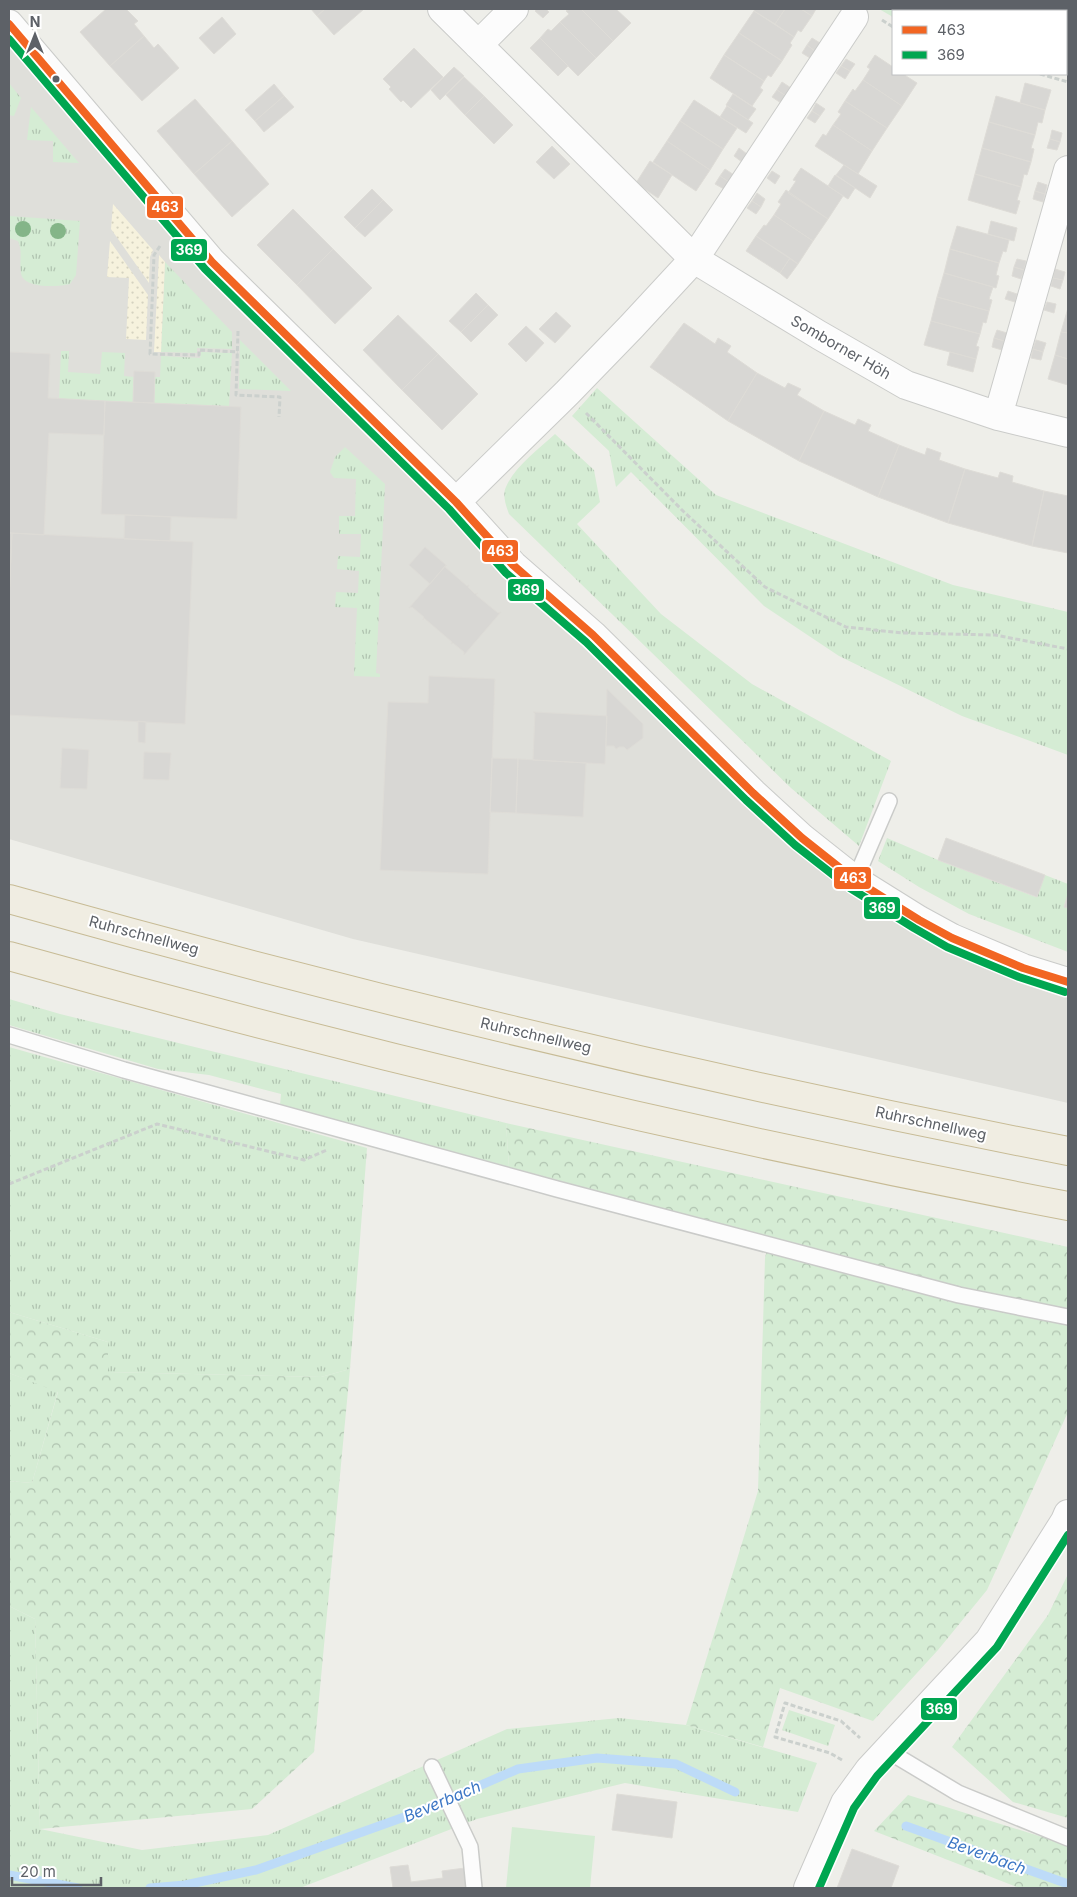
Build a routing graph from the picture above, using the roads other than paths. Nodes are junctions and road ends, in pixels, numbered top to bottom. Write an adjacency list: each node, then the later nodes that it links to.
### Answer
1 (442, 9): 5 (street, Somborner Höh)
2 (514, 9): 5 (street)
3 (854, 18): 7 (street)
4 (9, 24): 10 (street)
5 (478, 45): 7 (street, Somborner Höh)
6 (1068, 170): 8 (street)
7 (694, 259): 8 (street, Somborner Höh); 10 (street)
8 (998, 416): 9 (street, Somborner Höh)
9 (1068, 433)
10 (456, 502): 12 (street)
11 (888, 801): 12 (lane)
12 (856, 880): 15 (street)
13 (9, 899): 17 (highway, Ruhrschnellweg)
14 (9, 956): 18 (highway)
15 (1068, 982)
16 (9, 1035): 19 (lane)
17 (1064, 1150)
18 (1058, 1205)
19 (1068, 1318)
20 (1068, 1514): 21 (street)
21 (888, 1751): 23 (lane); 25 (street)
22 (432, 1767): 24 (lane)
23 (1068, 1838)
24 (474, 1888)
25 (808, 1888)

